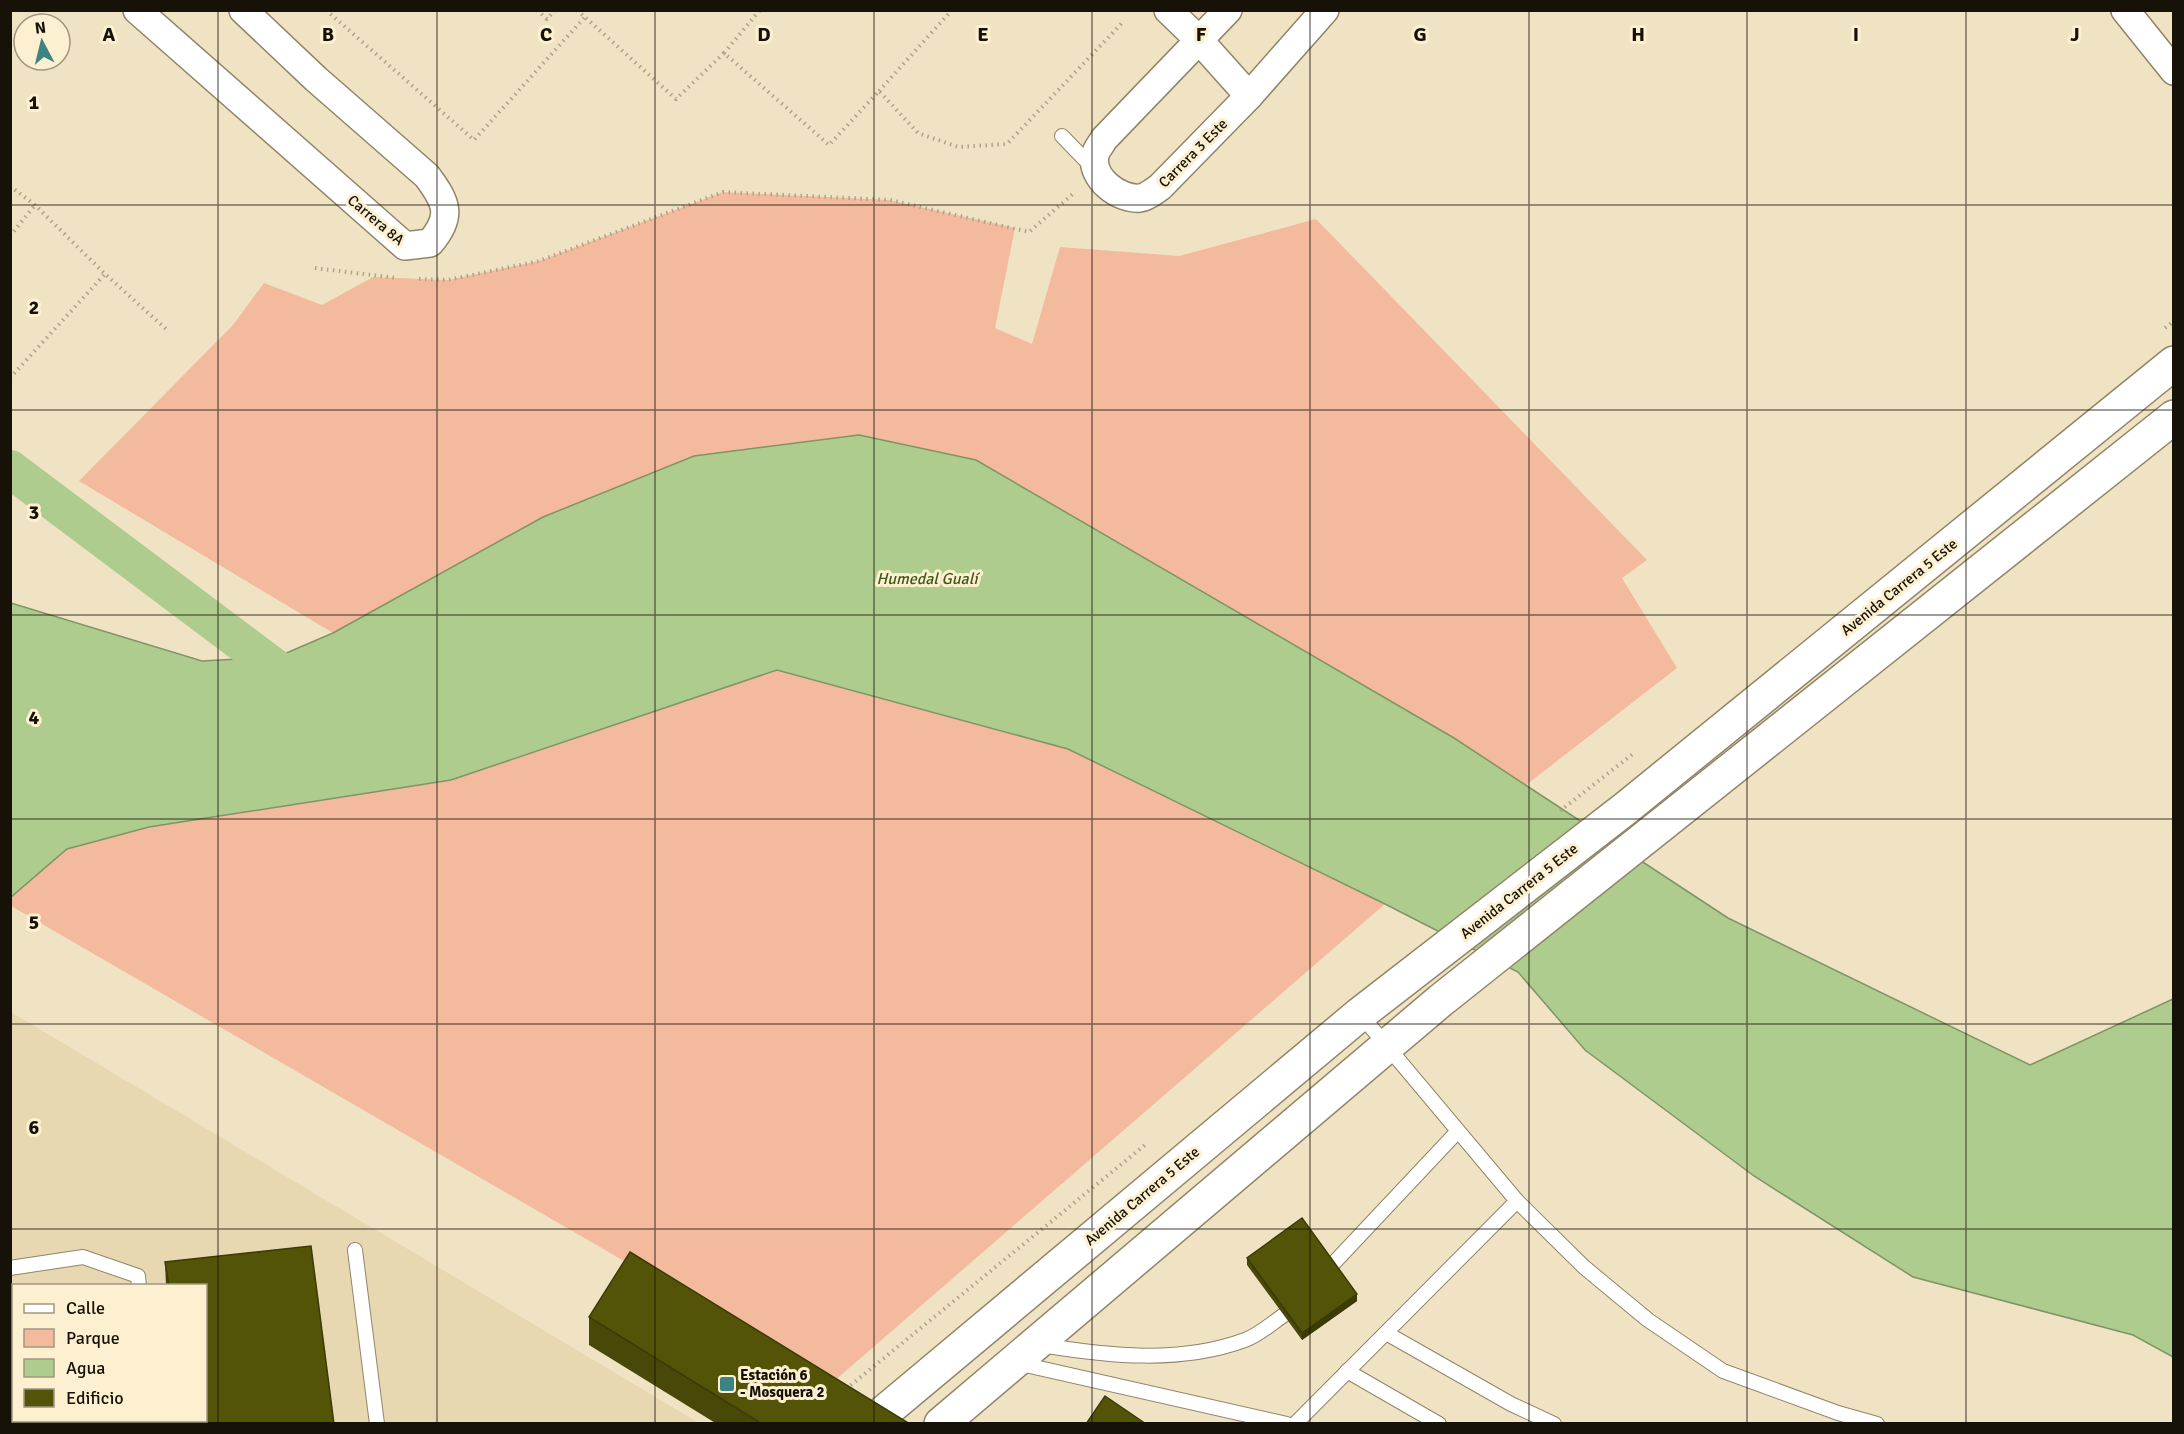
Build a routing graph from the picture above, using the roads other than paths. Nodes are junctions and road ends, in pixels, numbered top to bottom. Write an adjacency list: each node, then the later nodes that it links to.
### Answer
1 (137, 10): 2 (street, Carrera 8A)
2 (243, 10)
3 (1168, 10): 7 (street)
4 (1228, 10): 7 (street)
5 (1325, 10): 9 (street, Carrera 3 Este)
6 (2124, 10): 8 (street)
7 (1199, 40): 9 (street); 11 (street)
8 (2174, 72)
9 (1249, 96): 11 (street, Carrera 3 Este)
10 (1062, 136): 11 (lane)
11 (1096, 172)
12 (2174, 363): 14 (main road, Avenida Carrera 5 Este)
13 (2174, 417): 15 (main road)
14 (1360, 1014): 15 (lane); 27 (main road, Avenida Carrera 5 Este)
15 (1388, 1047): 16 (lane); 24 (main road)
16 (1458, 1131): 17 (lane); 19 (lane)
17 (1517, 1201): 23 (lane); 33 (lane)
18 (355, 1250): 26 (lane)
19 (1331, 1266)
20 (10, 1268): 21 (lane)
21 (139, 1284)
22 (1284, 1315): 24 (lane)
23 (1386, 1333): 25 (lane); 32 (lane)
24 (1024, 1353): 28 (main road); 29 (lane)
25 (1347, 1371): 30 (lane); 31 (lane)
26 (377, 1424)
27 (870, 1424)
28 (941, 1424)
29 (1287, 1424)
30 (1295, 1424)
31 (1439, 1424)
32 (1554, 1424)
33 (1877, 1424)

